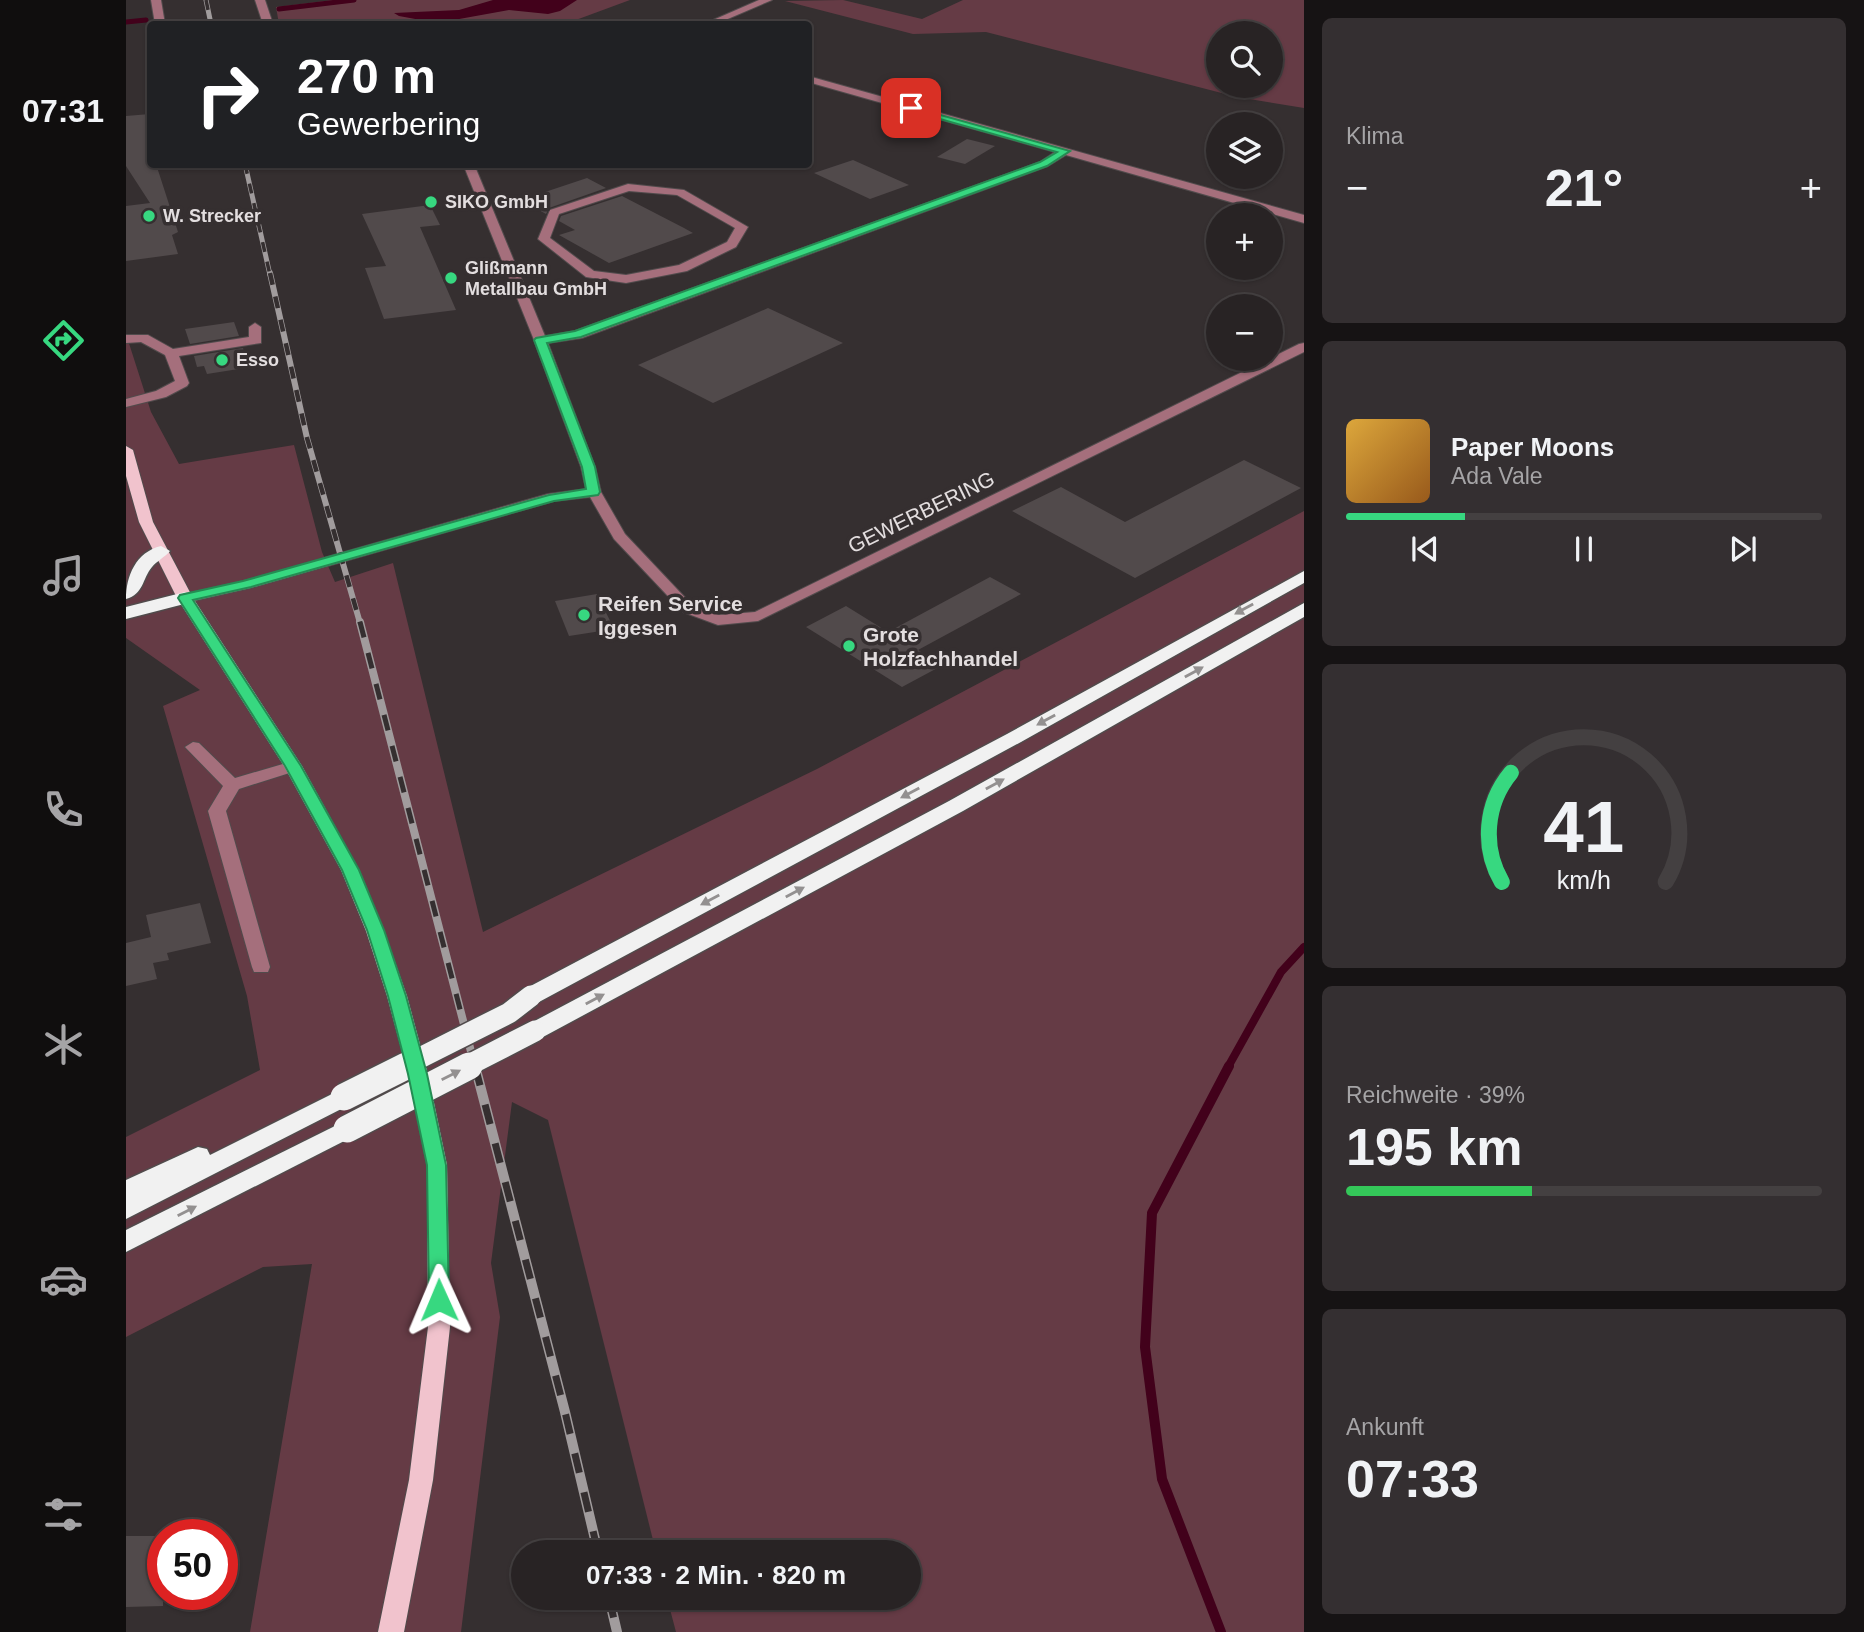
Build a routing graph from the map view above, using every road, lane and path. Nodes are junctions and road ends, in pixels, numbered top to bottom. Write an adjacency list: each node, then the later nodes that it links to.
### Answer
1 (156, 0): 4 (street)
2 (260, 0): 5 (street)
3 (767, 0): 6 (street)
4 (160, 21)
5 (267, 21)
6 (716, 21)
7 (812, 80): 8 (street)
8 (1065, 151): 10 (street); 14 (street)
9 (470, 168): 14 (street, GEWERBERING)
10 (1304, 219)
11 (683, 268): 11 (street)
12 (255, 327): 16 (street)
13 (126, 339): 16 (street)
14 (540, 340): 19 (street, GEWERBERING)
15 (1304, 347): 19 (street, GEWERBERING)
16 (171, 353): 17 (street)
17 (126, 403)
18 (126, 450): 20 (main road)
19 (594, 492): 23 (street)
20 (161, 551): 22 (highway); 23 (main road)
21 (1304, 576): 30 (highway, one-way to 30, bridge)
22 (126, 593)
23 (185, 598): 25 (highway); 27 (main road)
24 (1304, 609): 33 (highway, one-way to 24, bridge)
25 (126, 614)
26 (193, 747): 28 (street)
27 (293, 766): 28 (street); 34 (main road)
28 (232, 785): 29 (street)
29 (261, 967)
30 (342, 1090): 31 (highway); 32 (highway)
31 (126, 1191)
32 (126, 1209)
33 (126, 1242)
34 (391, 1632)

